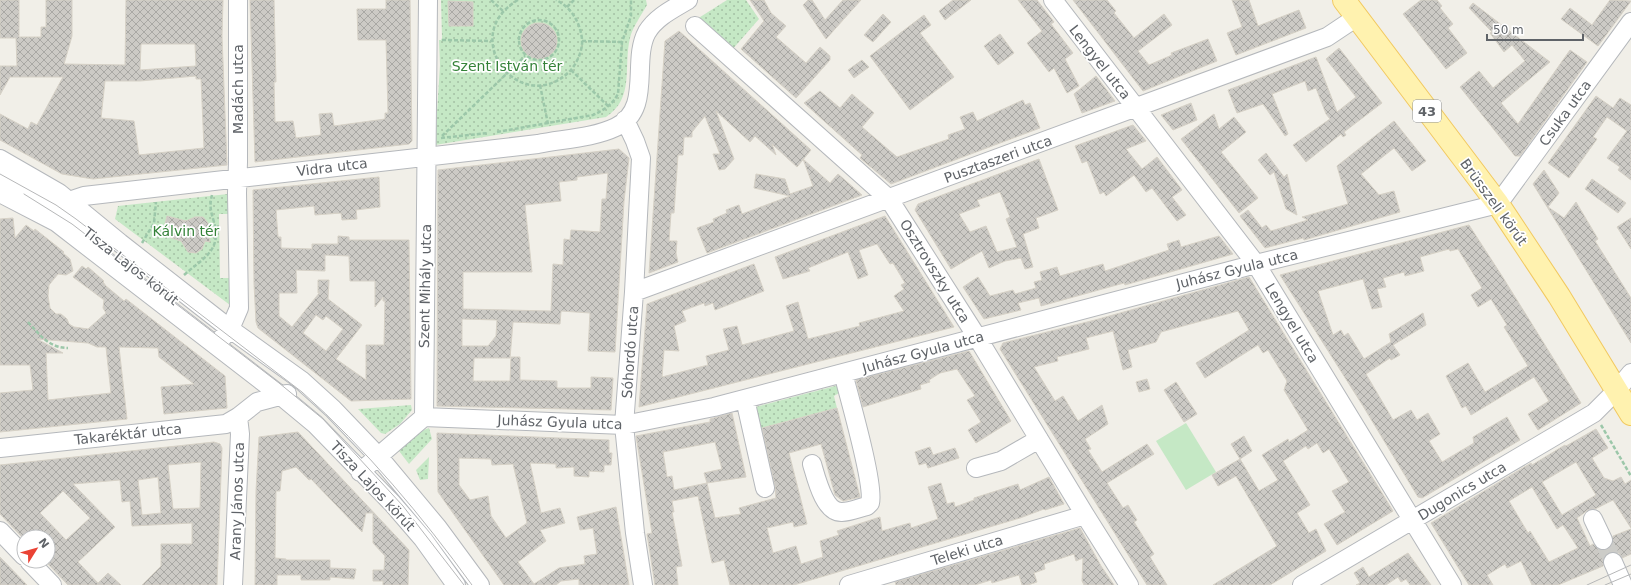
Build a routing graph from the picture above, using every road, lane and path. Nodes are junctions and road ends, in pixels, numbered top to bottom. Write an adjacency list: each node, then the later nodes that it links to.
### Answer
1 (238, 0): 34 (street, Madách utca)
2 (428, 0): 31 (street)
3 (491, 0): 13 (path)
4 (518, 0): 13 (path)
5 (556, 0): 12 (path)
6 (574, 0): 12 (path)
7 (631, 0): 20 (path)
8 (688, 0): 11 (street)
9 (1052, 0): 27 (street, Lengyel utca)
10 (1344, 0): 14 (main road, Brüsszeli körút / 43)
11 (663, 6): 28 (street)
12 (567, 7): 19 (path)
13 (503, 11): 18 (path)
14 (1357, 17): 27 (street, Pusztaszeri utca); 39 (main road, Brüsszeli körút / 43)
15 (1631, 22): 39 (street, Csuka utca)
16 (695, 26): 38 (street, Osztrovszky utca)
17 (439, 40): 18 (path)
18 (492, 41): 23 (path)
19 (582, 41): 20 (path); 22 (path)
20 (622, 42): 26 (path)
21 (525, 56): 21 (path); 23 (path)
22 (571, 70): 24 (path); 26 (path)
23 (507, 73): 24 (path); 25 (path)
24 (540, 85): 29 (path)
25 (473, 106)
26 (608, 106): 29 (path)
27 (1136, 109): 38 (street, Pusztaszeri utca); 42 (street, Lengyel utca)
28 (625, 120): 31 (street); 44 (street, Sóhordó utca)
29 (548, 124): 30 (path)
30 (440, 138)
31 (427, 156): 34 (street, Vidra utca); 61 (street, Szent Mihály utca)
32 (0, 159): 40 (street, Tisza Lajos körút)
33 (0, 177): 40 (street, Tisza Lajos körút)
34 (238, 178): 40 (street); 46 (street)
35 (212, 192): 43 (path)
36 (0, 193): 40 (street, Tisza Lajos körút)
37 (156, 199): 41 (path)
38 (889, 199): 44 (street, Pusztaszeri utca); 47 (street, Osztrovszky utca)
39 (1498, 204): 42 (street, Juhász Gyula utca); 55 (main road, Brüsszeli körút / 43)
40 (58, 209): 46 (street, Tisza Lajos körút); 46 (street, Tisza Lajos körút)
41 (142, 244)
42 (1256, 264): 47 (street, Juhász Gyula utca); 72 (street, Lengyel utca)
43 (183, 276)
44 (634, 292): 62 (street, Sóhordó utca)
45 (28, 322): 48 (path)
46 (221, 336): 49 (street, Tisza Lajos körút); 50 (street, Tisza Lajos körút); 51 (street, Tisza Lajos körút)
47 (978, 337): 52 (street, Juhász Gyula utca); 63 (street, Osztrovszky utca)
48 (68, 348)
49 (238, 348): 51 (street, Tisza Lajos körút); 54 (street, Tisza Lajos körút)
50 (274, 362): 54 (street); 56 (street, Tisza Lajos körút)
51 (247, 369): 54 (street, Tisza Lajos körút); 58 (street)
52 (843, 373): 57 (street, Juhász Gyula utca); 66 (street)
53 (1631, 373): 55 (street, Dugonics utca)
54 (285, 389): 56 (street); 58 (street, Takaréktár utca); 65 (street, Tisza Lajos körút)
55 (1617, 390): 59 (street, Dugonics utca); 60 (main road, Brüsszeli körút / 43)
56 (316, 393): 65 (street, Tisza Lajos körút)
57 (744, 399): 62 (street, Juhász Gyula utca); 69 (street)
58 (244, 412): 64 (street, Takaréktár utca); 79 (street, Arany János utca)
59 (1594, 413): 68 (path); 72 (street, Dugonics utca)
60 (1631, 414)
61 (424, 417): 62 (street, Juhász Gyula utca); 65 (street)
62 (624, 425): 83 (street, Sóhordó utca)
63 (1039, 439): 67 (street); 70 (street, Osztrovszky utca)
64 (0, 448)
65 (369, 464): 80 (street, Tisza Lajos körút); 81 (street, Tisza Lajos körút); 82 (street, Tisza Lajos körút)
66 (812, 464)
67 (976, 468)
68 (1631, 476)
69 (764, 488)
70 (1085, 515): 84 (street, Teleki utca); 85 (street, Osztrovszky utca)
71 (1594, 519): 74 (street)
72 (1413, 520): 86 (street, Dugonics utca); 87 (street, Lengyel utca)
73 (0, 531): 75 (street)
74 (1603, 540)
75 (16, 548)
76 (1613, 562): 88 (street)
77 (37, 569): 78 (street)
78 (52, 585)
79 (233, 585)
80 (456, 585)
81 (468, 585)
82 (480, 585)
83 (643, 585)
84 (849, 585)
85 (1130, 585)
86 (1302, 585)
87 (1452, 585)
88 (1623, 585)

